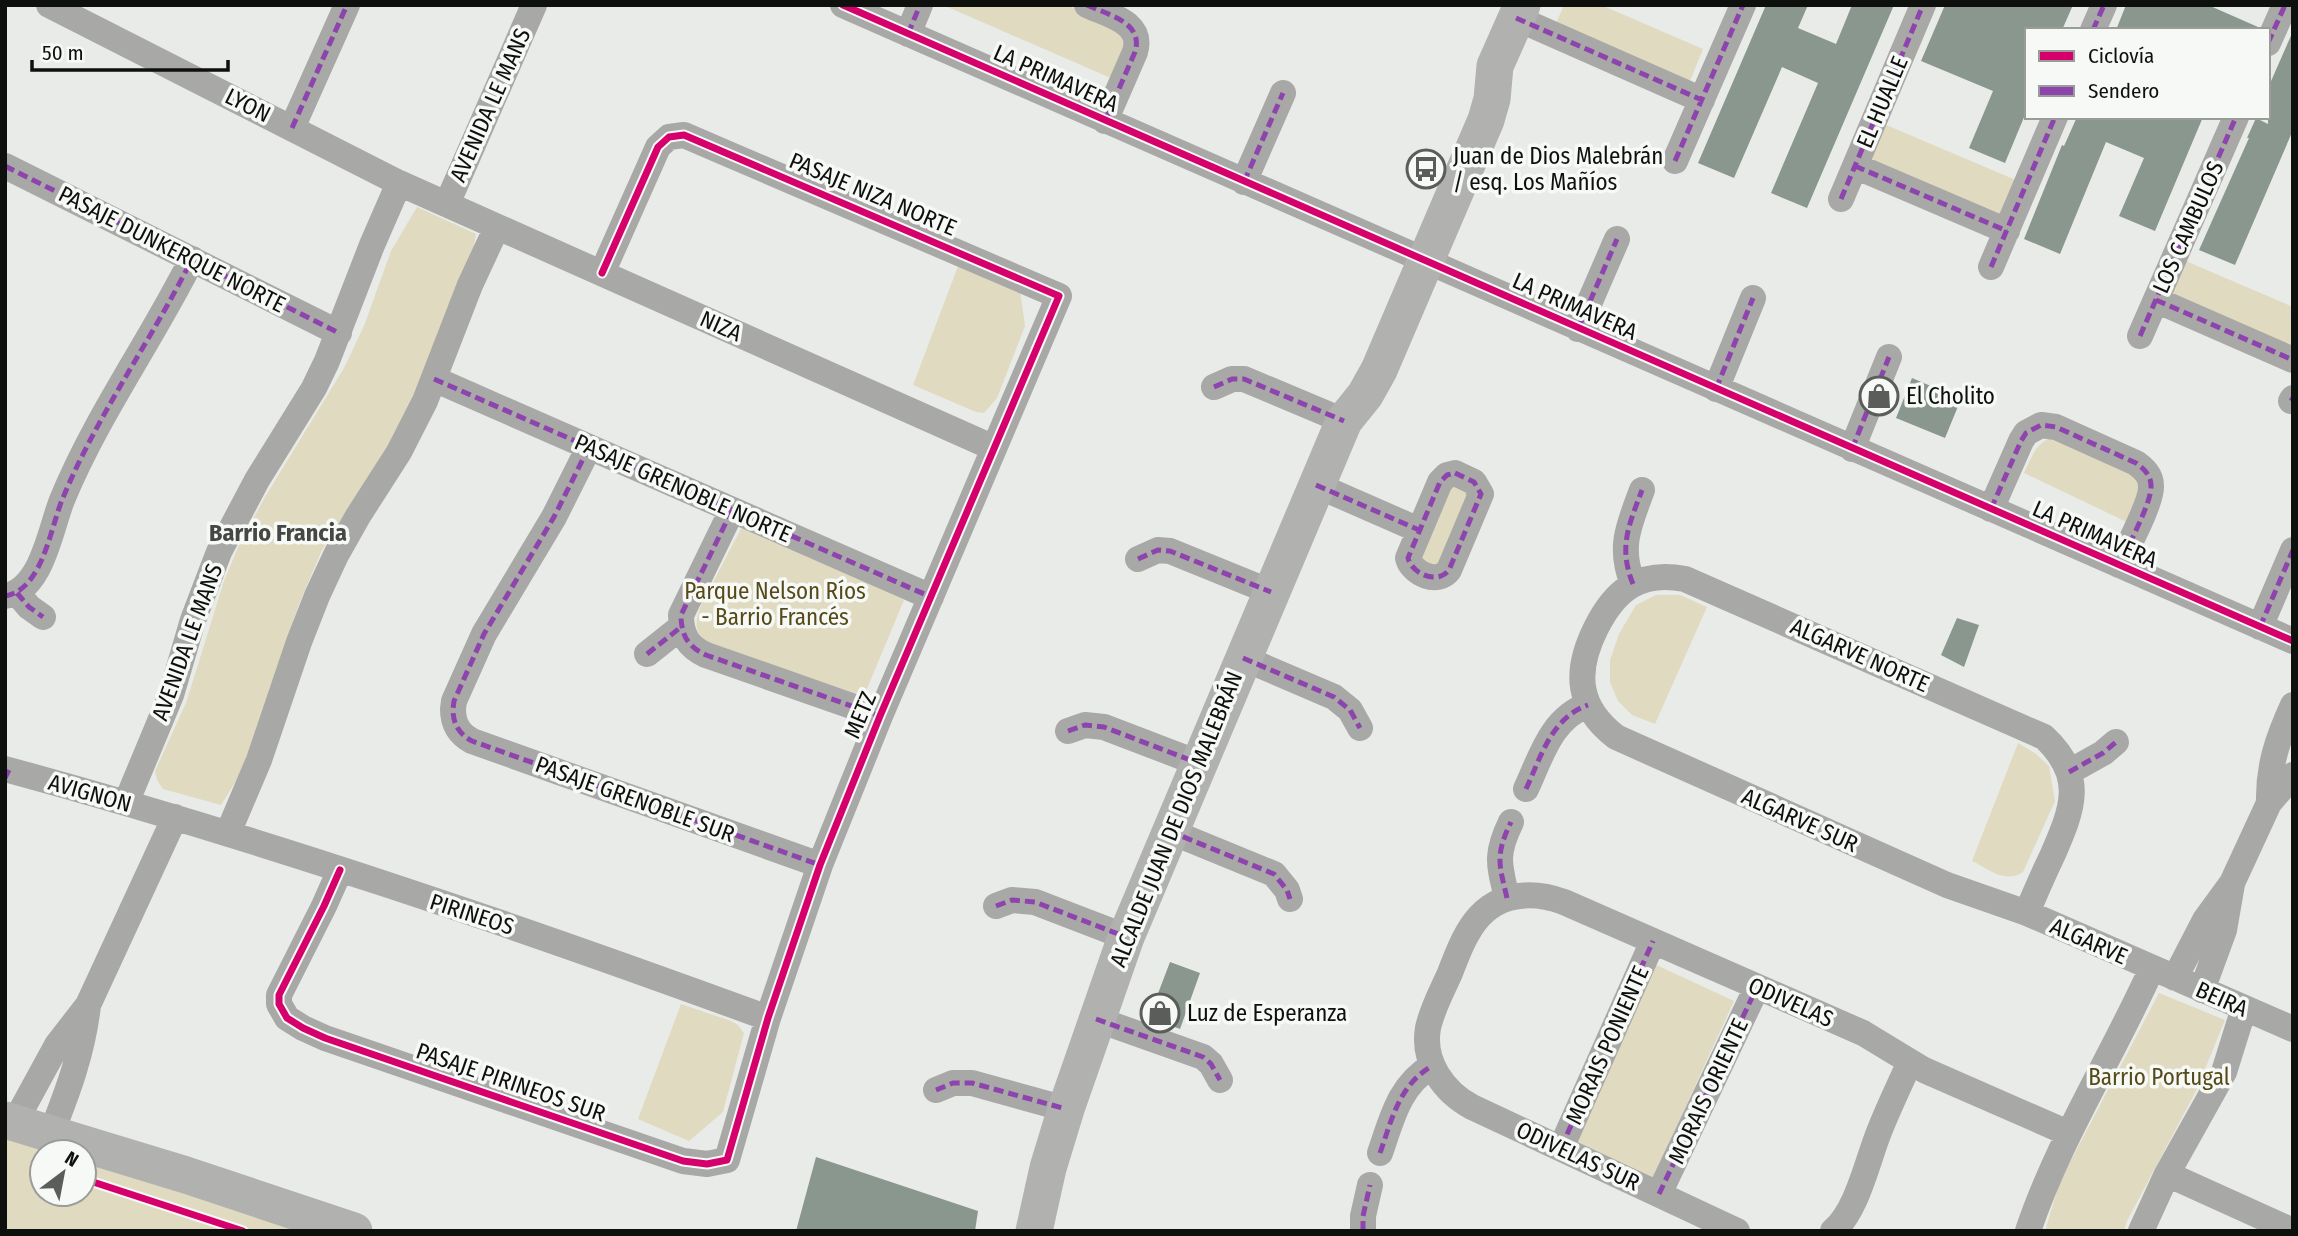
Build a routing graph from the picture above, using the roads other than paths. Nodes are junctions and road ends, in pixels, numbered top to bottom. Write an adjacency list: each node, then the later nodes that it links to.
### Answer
1 (49, 5): 20 (street, LYON)
2 (347, 5): 20 (street)
3 (534, 5): 27 (street, AVENIDA LE MANS)
4 (843, 5): 13 (street, LA PRIMAVERA)
5 (920, 5): 13 (street)
6 (1087, 5): 19 (street)
7 (1743, 5): 16 (street)
8 (1923, 5): 23 (street, EL HUALLE)
9 (2104, 5): 12 (street)
10 (2285, 5): 14 (street)
11 (1519, 12): 16 (street); 31 (street, ALCALDE JUAN DE DIOS MALEBRÁN)
12 (2094, 28)
13 (908, 34): 19 (street, LA PRIMAVERA)
14 (2270, 39)
15 (1283, 93): 24 (street)
16 (1702, 100): 21 (street)
17 (2054, 119): 29 (street)
18 (2235, 119): 37 (street, LOS CAMBULOS)
19 (1105, 121): 24 (street, LA PRIMAVERA)
20 (292, 128): 25 (street, LYON)
21 (1675, 161)
22 (5, 166): 32 (street, PASAJE DUNKERQUE NORTE)
23 (1855, 166): 26 (street, EL HUALLE); 29 (street)
24 (1244, 182): 31 (street, LA PRIMAVERA)
25 (400, 183): 27 (street, LYON); 39 (street, AVENIDA LE MANS)
26 (1841, 199)
27 (447, 204): 28 (street, NIZA)
28 (497, 226): 34 (street, NIZA); 43 (street)
29 (2007, 231): 33 (street)
30 (1617, 239): 38 (street)
31 (1414, 257): 38 (street, LA PRIMAVERA); 46 (street, ALCALDE JUAN DE DIOS MALEBRÁN)
32 (192, 259): 39 (street, PASAJE DUNKERQUE NORTE); 60 (street)
33 (1991, 267)
34 (602, 273): 35 (street, PASAJE NIZA NORTE); 48 (street, NIZA)
35 (1059, 296): 48 (street, METZ)
36 (1753, 298): 45 (street)
37 (2156, 300): 40 (street, LOS CAMBULOS); 42 (street)
38 (1578, 329): 45 (street, LA PRIMAVERA)
39 (339, 333): 79 (street, AVENIDA LE MANS)
40 (2140, 336)
41 (1889, 358): 49 (street)
42 (2293, 360)
43 (434, 379): 47 (street, PASAJE GRENOBLE NORTE); 84 (street)
44 (1214, 387): 46 (street)
45 (1716, 389): 49 (street, LA PRIMAVERA)
46 (1344, 421): 50 (street, ALCALDE JUAN DE DIOS MALEBRÁN)
47 (589, 447): 53 (street, PASAJE GRENOBLE NORTE); 85 (street, PASAJE GRENOBLE SUR)
48 (994, 448): 61 (street, METZ)
49 (1852, 449): 52 (street, LA PRIMAVERA)
50 (1316, 485): 54 (street); 59 (street, ALCALDE JUAN DE DIOS MALEBRÁN)
51 (1642, 490): 58 (street)
52 (1991, 509): 57 (street, LA PRIMAVERA); 57 (street)
53 (732, 510): 61 (street, PASAJE GRENOBLE NORTE); 63 (street)
54 (1419, 530)
55 (2293, 550): 64 (street)
56 (1138, 558): 59 (street)
57 (2119, 565): 64 (street, LA PRIMAVERA)
58 (1633, 584): 68 (street); 76 (street, ALGARVE NORTE)
59 (1271, 592): 67 (street, ALCALDE JUAN DE DIOS MALEBRÁN)
60 (11, 594): 62 (street)
61 (931, 597): 70 (street, METZ)
62 (43, 617)
63 (681, 627): 66 (street); 70 (street)
64 (2260, 627): 65 (street, LA PRIMAVERA)
65 (2293, 641)
66 (647, 654)
67 (1243, 658): 71 (street); 74 (street, ALCALDE JUAN DE DIOS MALEBRÁN)
68 (1588, 705): 78 (street); 91 (street, ALGARVE SUR)
69 (2293, 705): 80 (street)
70 (880, 716): 85 (street, METZ)
71 (1360, 728)
72 (1068, 731): 74 (street)
73 (2116, 742): 76 (street)
74 (1198, 763): 83 (street, ALCALDE JUAN DE DIOS MALEBRÁN)
75 (6, 772): 79 (street, AVIGNON)
76 (2069, 772): 91 (street, ALGARVE NORTE)
77 (2293, 775): 80 (street)
78 (1526, 789)
79 (126, 803): 81 (street, AVIGNON)
80 (2269, 803): 87 (street)
81 (175, 817): 84 (street, PIRINEOS); 97 (street)
82 (1511, 822): 88 (street)
83 (1169, 831): 89 (street); 92 (street, ALCALDE JUAN DE DIOS MALEBRÁN)
84 (228, 833): 86 (street, PIRINEOS)
85 (820, 865): 99 (street, METZ)
86 (340, 870): 99 (street, PIRINEOS); 112 (street, PASAJE PIRINEOS SUR)
87 (2232, 883): 94 (street); 96 (street)
88 (1507, 898): 93 (street, ODIVELAS); 103 (street)
89 (1290, 900)
90 (996, 906): 92 (street)
91 (2026, 913): 94 (street, ALGARVE)
92 (1126, 937): 100 (street, ALCALDE JUAN DE DIOS MALEBRÁN)
93 (1653, 942): 95 (street, ODIVELAS); 110 (street, MORAIS PONIENTE)
94 (2164, 973): 96 (street, BEIRA); 109 (street)
95 (1757, 987): 102 (street, ODIVELAS); 115 (street, MORAIS ORIENTE)
96 (2202, 990): 98 (street, BEIRA)
97 (88, 1005): 107 (street); 108 (street)
98 (2244, 1008): 101 (street, BEIRA); 113 (street)
99 (768, 1018): 112 (street, METZ)
100 (1096, 1019): 104 (street); 106 (street, ALCALDE JUAN DE DIOS MALEBRÁN)
101 (2293, 1029)
102 (1910, 1062): 109 (street, ODIVELAS); 120 (street)
103 (1432, 1066): 110 (street, ODIVELAS SUR); 111 (street)
104 (1220, 1080)
105 (936, 1090): 106 (street)
106 (1066, 1109): 116 (street, ALCALDE JUAN DE DIOS MALEBRÁN)
107 (10, 1121): 108 (street)
108 (51, 1133): 117 (street)
109 (2068, 1133): 121 (street)
110 (1561, 1148): 115 (street, ODIVELAS SUR)
111 (1380, 1153)
112 (727, 1160)
113 (2167, 1174): 122 (street); 123 (street)
114 (1370, 1185): 118 (street)
115 (1659, 1194): 119 (street, ODIVELAS SUR)
116 (1032, 1230)
117 (354, 1231)
118 (1363, 1231)
119 (1737, 1231)
120 (1833, 1231)
121 (2028, 1231)
122 (2141, 1231)
123 (2293, 1231)

